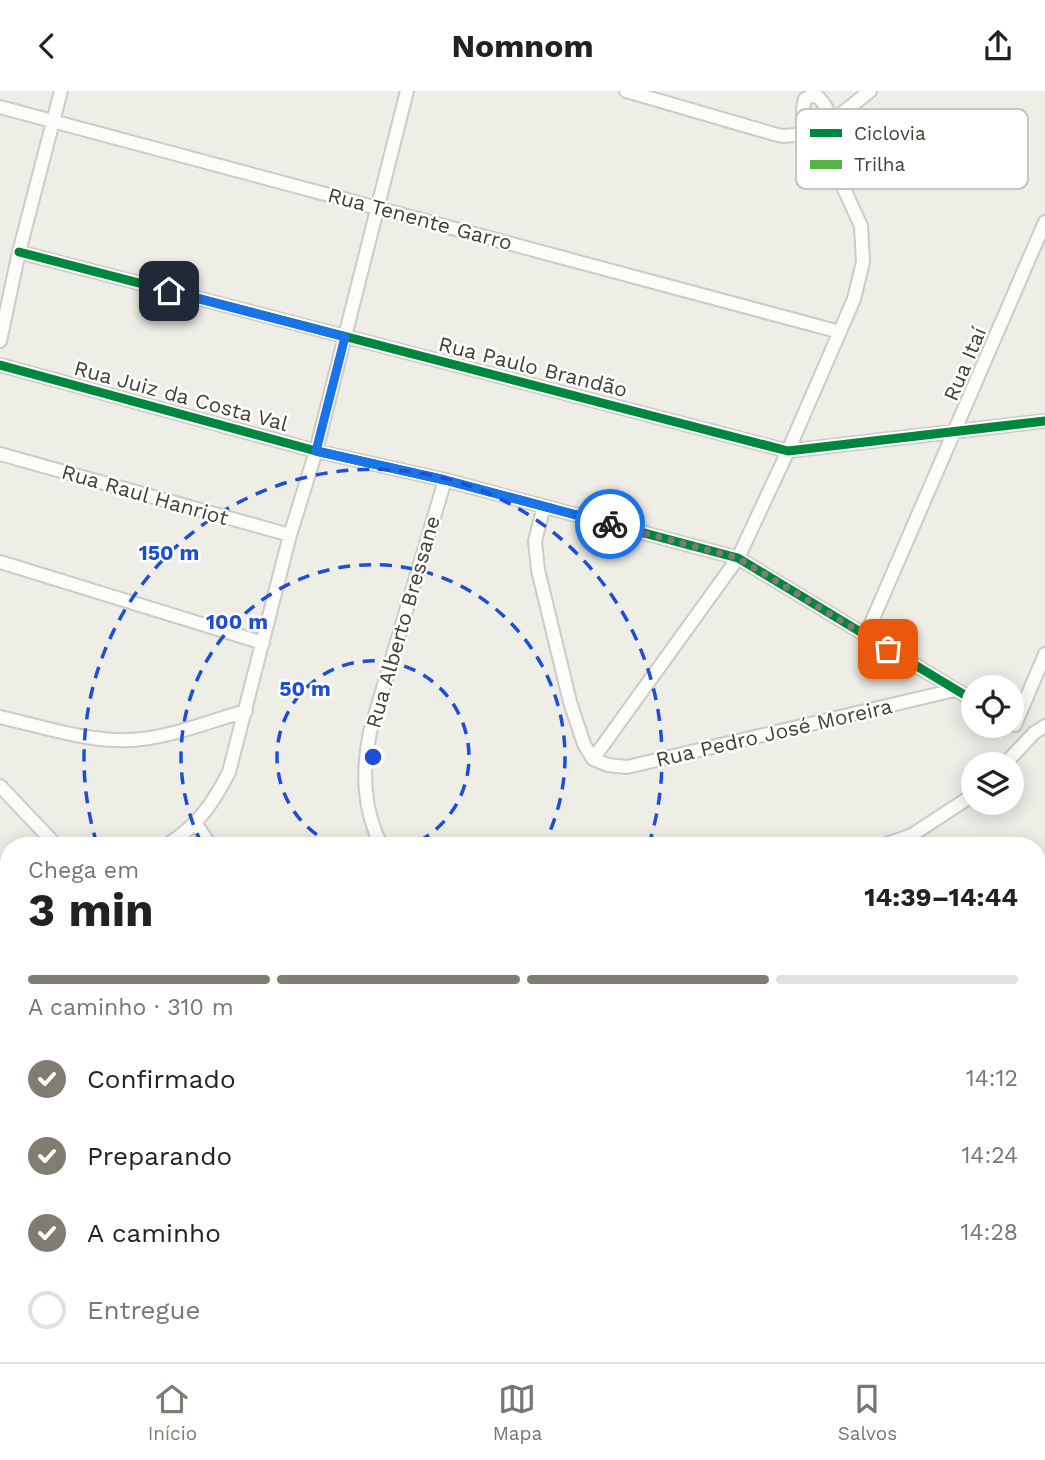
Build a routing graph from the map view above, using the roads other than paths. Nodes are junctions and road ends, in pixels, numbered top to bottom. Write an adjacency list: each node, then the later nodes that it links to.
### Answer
1 (61, 91): 9 (street)
2 (407, 91): 12 (street)
3 (626, 91): 10 (street)
4 (870, 91): 8 (street)
5 (811, 94): 7 (street)
6 (0, 107): 9 (street, Rua Tenente Garro)
7 (827, 109)
8 (847, 109)
9 (53, 121): 12 (street, Rua Tenente Garro); 14 (street)
10 (796, 135)
11 (844, 189): 15 (street)
12 (379, 208): 15 (street, Rua Tenente Garro); 16 (street)
13 (1045, 222): 20 (street, Rua Itaí)
14 (19, 252): 16 (street, Rua Paulo Brandão); 17 (street)
15 (840, 332): 22 (street)
16 (345, 337): 21 (street); 22 (street, Rua Paulo Brandão)
17 (0, 341)
18 (0, 365): 21 (street, Rua Juiz da Costa Val)
19 (1045, 421): 20 (street, Rua Paulo Brandão)
20 (954, 433): 22 (street, Rua Paulo Brandão); 29 (street, Rua Itaí)
21 (316, 451): 24 (street, Rua Juiz da Costa Val); 26 (street)
22 (788, 451): 27 (street)
23 (0, 454): 26 (street, Rua Raul Hanriot)
24 (445, 480): 25 (street, Rua Juiz da Costa Val); 46 (street, Rua Alberto Bressane)
25 (544, 506): 27 (street, Rua Juiz da Costa Val); 39 (street)
26 (290, 535): 30 (street)
27 (738, 558): 29 (street, Rua Juiz da Costa Val); 39 (street)
28 (0, 562): 30 (street)
29 (866, 635): 32 (street, Rua Juiz da Costa Val)
30 (263, 643): 35 (street)
31 (1045, 654): 34 (street)
32 (956, 690): 33 (street, Rua Juiz da Costa Val); 39 (street, Rua Pedro José Moreira)
33 (961, 693)
34 (1024, 700)
35 (246, 711): 36 (street); 42 (street)
36 (0, 717)
37 (1039, 730): 38 (street)
38 (1017, 752)
39 (593, 759)
40 (0, 786): 43 (street)
41 (961, 803): 47 (street)
42 (197, 824): 44 (street); 45 (street)
43 (48, 837)
44 (178, 837)
45 (204, 837)
46 (378, 837)
47 (906, 837)

